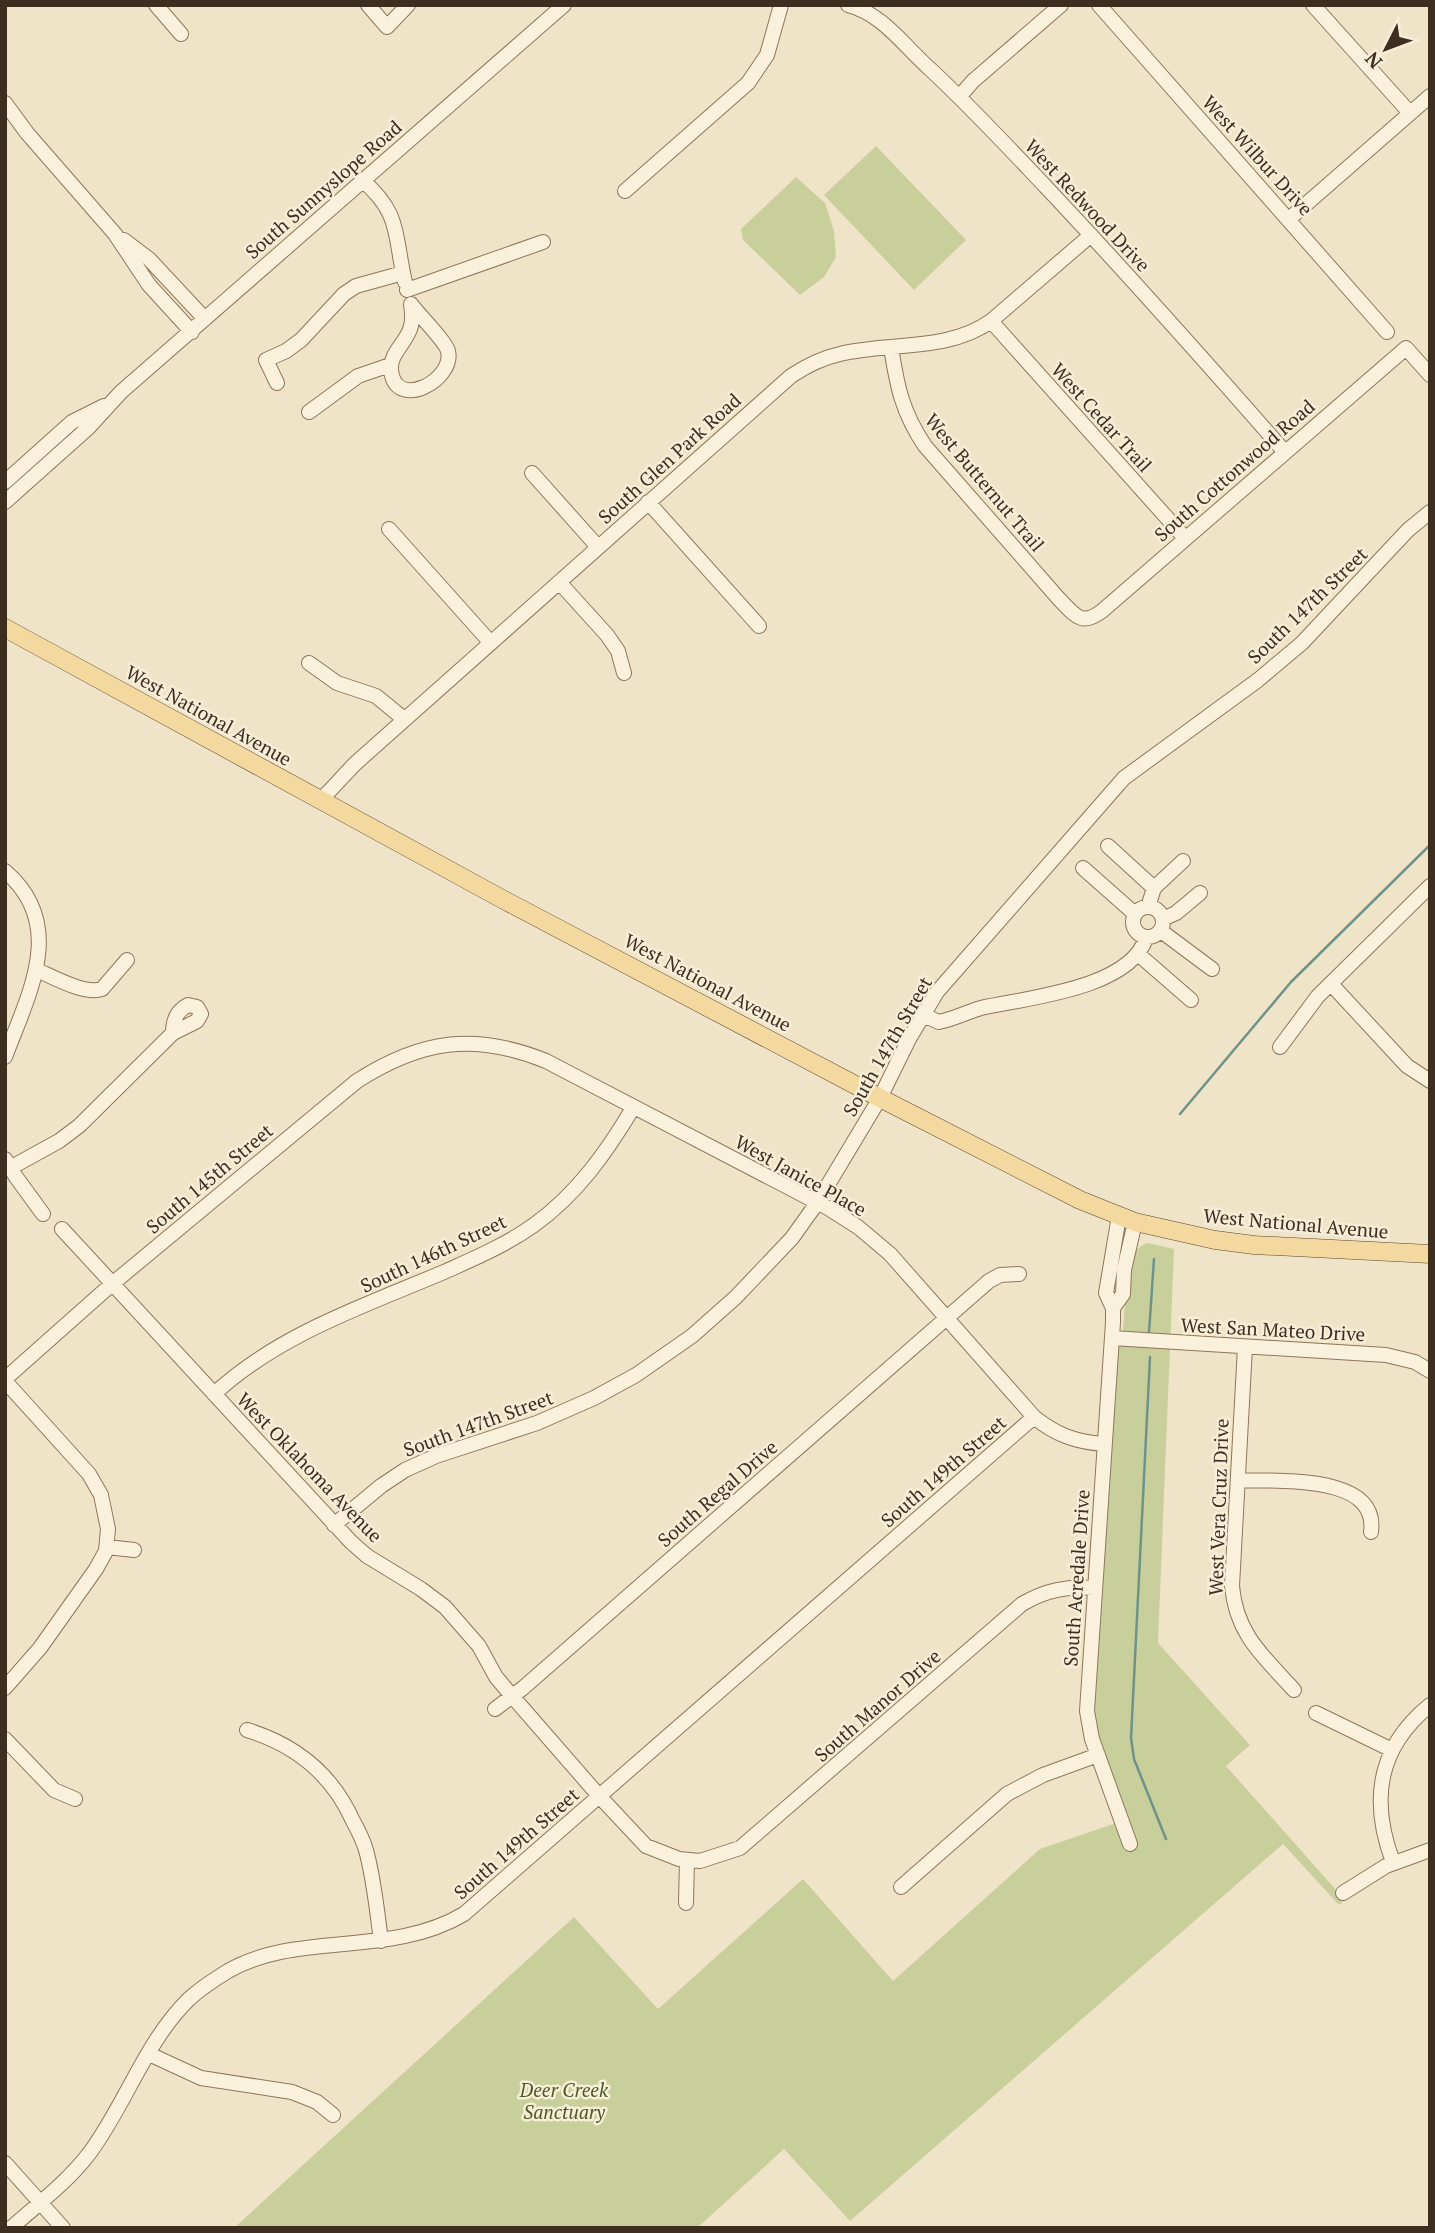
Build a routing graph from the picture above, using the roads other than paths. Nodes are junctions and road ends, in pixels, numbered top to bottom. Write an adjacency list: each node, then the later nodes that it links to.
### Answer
1 (156, 5): 10 (street)
2 (368, 5): 3 (street)
3 (408, 5)
4 (564, 5): 15 (street, South Sunnyslope Road)
5 (781, 5): 16 (street)
6 (848, 5): 11 (street, West Redwood Drive)
7 (1061, 5): 11 (street)
8 (1100, 5): 17 (street, West Wilbur Drive)
9 (1313, 5): 14 (street)
10 (181, 34)
11 (960, 96): 19 (street, West Redwood Drive)
12 (1430, 96): 14 (street)
13 (5, 103): 18 (street)
14 (1410, 113): 17 (street)
15 (362, 180): 21 (street); 23 (street, South Sunnyslope Road)
16 (625, 191)
17 (1289, 219): 26 (street, West Wilbur Drive)
18 (115, 234): 23 (street); 25 (street)
19 (1091, 235): 24 (street, South Glen Park Road); 33 (street, West Redwood Drive)
20 (543, 242): 22 (street)
21 (403, 273): 22 (street); 30 (street)
22 (409, 297): 28 (street); 28 (street)
23 (205, 319): 25 (street, South Sunnyslope Road)
24 (991, 321): 27 (street, South Glen Park Road); 40 (street, West Cedar Trail)
25 (192, 332): 31 (street, South Sunnyslope Road)
26 (1387, 332)
27 (891, 346): 37 (street, South Glen Park Road); 43 (street, West Butternut Trail)
28 (390, 365): 32 (street)
29 (1430, 375): 33 (street, South Cottonwood Road)
30 (277, 383)
31 (109, 404): 35 (street, South Sunnyslope Road); 36 (street, South Sunnyslope Road)
32 (309, 412)
33 (1284, 452): 40 (street, South Cottonwood Road)
34 (532, 473): 41 (street)
35 (5, 482)
36 (5, 502)
37 (648, 502): 41 (street, South Glen Park Road); 44 (street)
38 (1430, 512): 67 (street, South 147th Street)
39 (389, 529): 46 (street)
40 (1185, 538): 43 (street, South Cottonwood Road)
41 (598, 547): 42 (street, South Glen Park Road)
42 (559, 582): 46 (street, South Glen Park Road); 48 (street)
43 (1087, 619)
44 (759, 626)
45 (5, 628): 50 (main road, West National Avenue)
46 (491, 642): 49 (street, South Glen Park Road)
47 (309, 663): 49 (street)
48 (624, 673)
49 (404, 719): 50 (street, South Glen Park Road)
50 (320, 800): 73 (main road, West National Avenue)
51 (1108, 846): 56 (street)
52 (1183, 861): 56 (street)
53 (1083, 868): 58 (street)
54 (5, 871): 64 (street)
55 (1430, 886): 65 (street)
56 (1154, 887): 58 (street)
57 (1200, 893): 59 (street)
58 (1142, 910): 59 (street); 60 (street)
59 (1162, 925): 60 (street); 63 (street)
60 (1146, 938): 61 (street)
61 (1138, 954): 66 (street); 67 (street)
62 (127, 960): 64 (street)
63 (1212, 969)
64 (37, 970): 71 (street)
65 (1331, 984): 70 (street); 72 (street)
66 (1191, 999)
67 (923, 1015): 73 (street, South 147th Street)
68 (173, 1033): 75 (street)
69 (457, 1043): 74 (street, West Janice Place); 82 (street, South 145th Street)
70 (1280, 1047)
71 (5, 1057)
72 (1430, 1081)
73 (880, 1098): 76 (street, South 147th Street); 78 (main road, West National Avenue)
74 (633, 1108): 76 (street, West Janice Place); 88 (street, South 146th Street)
75 (8, 1164): 77 (street)
76 (817, 1203): 83 (street, West Janice Place); 92 (street, South 147th Street)
77 (43, 1214)
78 (1127, 1219): 80 (main road, West National Avenue); 84 (street, South Acredale Drive)
79 (62, 1229): 82 (street, West Oklahoma Avenue)
80 (1430, 1254)
81 (1019, 1274): 83 (street, South Regal Drive)
82 (112, 1284): 87 (street, South 145th Street); 88 (street, West Oklahoma Avenue)
83 (947, 1317): 89 (street, West Janice Place); 99 (street, South Regal Drive)
84 (1112, 1338): 85 (street, West San Mateo Drive); 90 (street, South Acredale Drive)
85 (1245, 1347): 86 (street, West San Mateo Drive); 91 (street, West Vera Cruz Drive)
86 (1430, 1371)
87 (5, 1380): 94 (street)
88 (214, 1394): 92 (street, West Oklahoma Avenue)
89 (1034, 1417): 90 (street, West Janice Place); 107 (street, South 149th Street)
90 (1104, 1444): 96 (street, South Acredale Drive)
91 (1238, 1480): 93 (street); 98 (street, West Vera Cruz Drive)
92 (334, 1525): 99 (street, West Oklahoma Avenue)
93 (1371, 1532)
94 (107, 1547): 95 (street); 97 (street)
95 (134, 1550)
96 (1094, 1588): 106 (street, South Acredale Drive); 111 (street, South Manor Drive)
97 (5, 1688)
98 (1294, 1690)
99 (512, 1696): 101 (street, South Regal Drive); 107 (street, West Oklahoma Avenue)
100 (1430, 1705): 105 (street)
101 (495, 1709)
102 (1316, 1713): 105 (street)
103 (247, 1730): 116 (street)
104 (5, 1739): 108 (street)
105 (1392, 1750): 112 (street)
106 (1098, 1755): 109 (street, South Acredale Drive); 113 (street)
107 (600, 1797): 111 (street, West Oklahoma Avenue); 116 (street, South 149th Street)
108 (75, 1799)
109 (1130, 1844)
110 (1430, 1850): 112 (street)
111 (687, 1860): 115 (street)
112 (1393, 1862): 114 (street)
113 (901, 1887)
114 (1343, 1893)
115 (686, 1903)
116 (381, 1941): 117 (street, South 149th Street)
117 (149, 2054): 118 (street); 120 (street, South 149th Street)
118 (333, 2115)
119 (5, 2163): 120 (street)
120 (40, 2203): 121 (street, South 149th Street); 122 (street)
121 (11, 2228)
122 (63, 2228)

